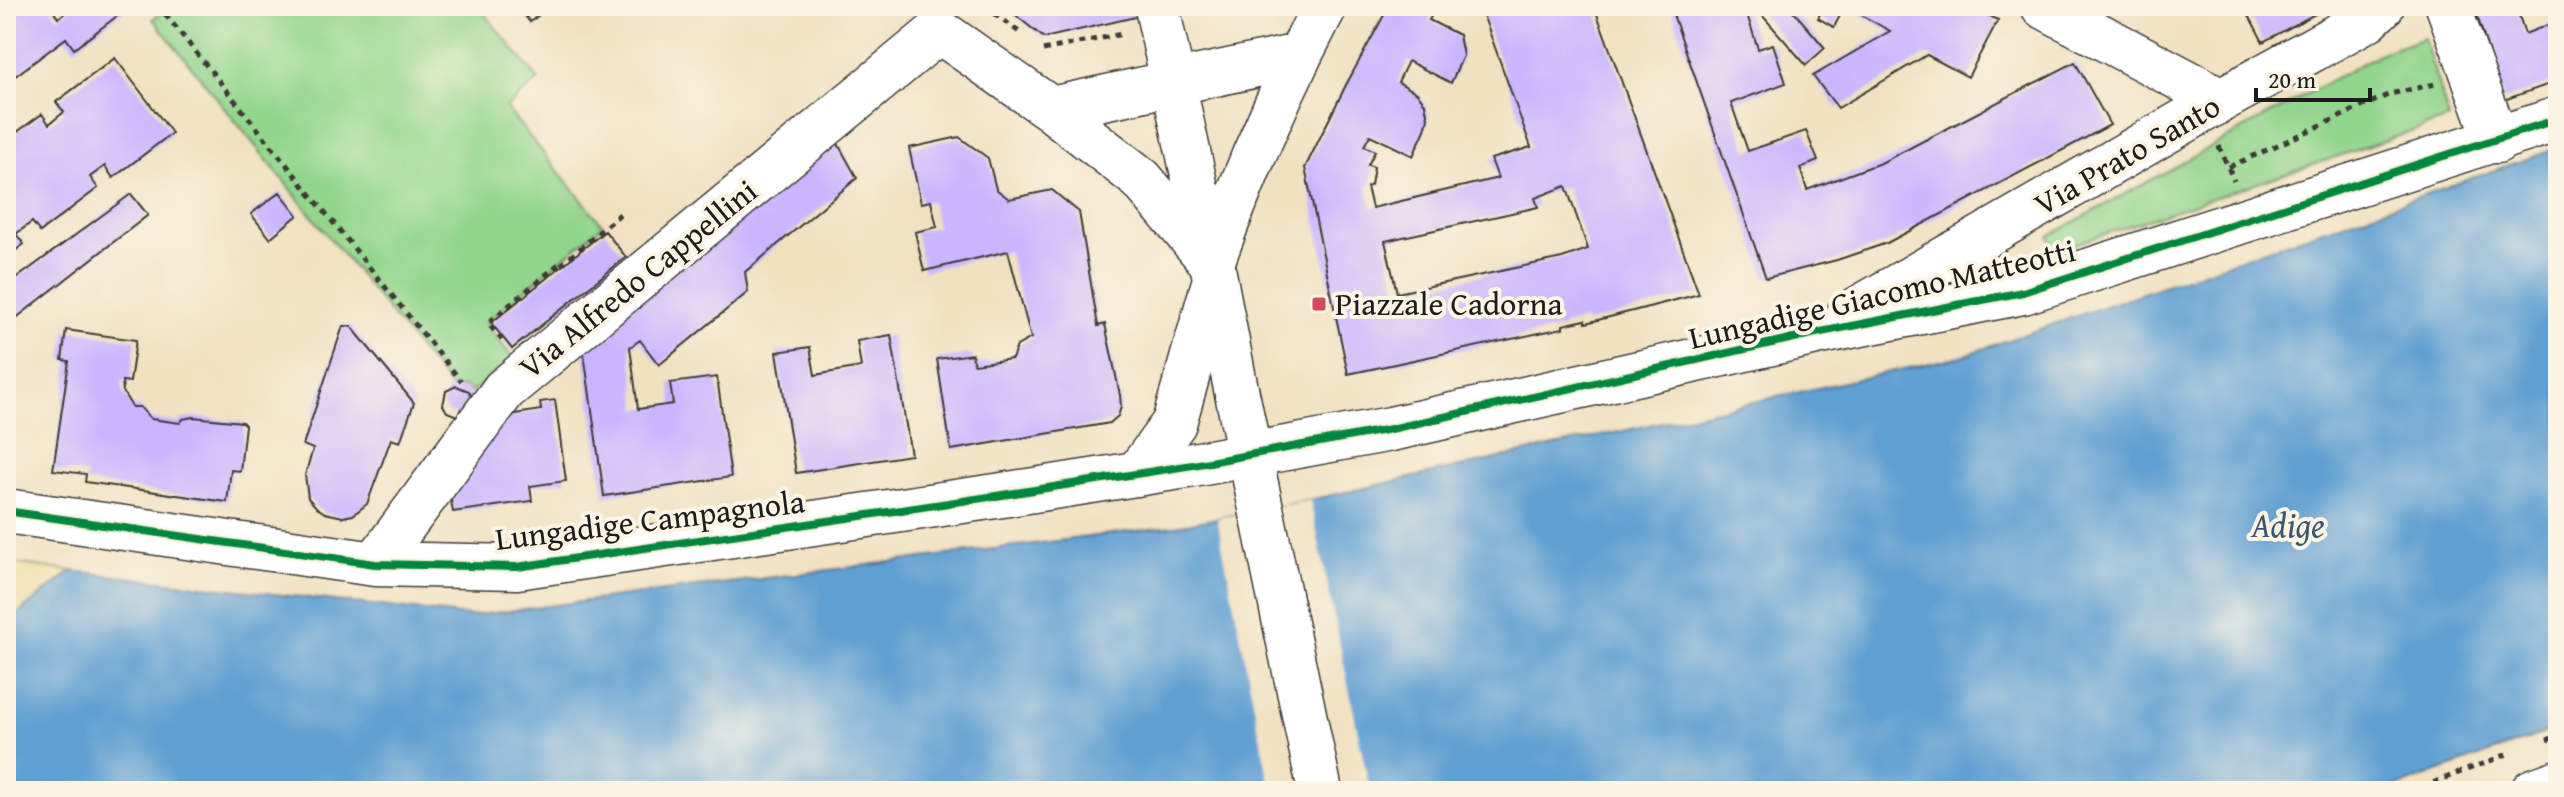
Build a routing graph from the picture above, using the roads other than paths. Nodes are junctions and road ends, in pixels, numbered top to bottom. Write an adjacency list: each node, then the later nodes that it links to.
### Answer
1 (1325, 6): 6 (street)
2 (2043, 6): 9 (street)
3 (2382, 6): 9 (street, Via Prato Santo)
4 (2448, 6): 11 (street)
5 (1138, 15): 7 (street)
6 (1299, 56): 7 (street); 13 (street)
7 (1172, 83): 8 (street); 13 (street)
8 (1051, 109): 13 (street); 19 (street, Via Alfredo Cappellini)
9 (2219, 119): 12 (street, Via Prato Santo)
10 (2558, 119): 11 (street, Lungadige Giacomo Matteotti)
11 (2497, 141): 14 (street, Lungadige Giacomo Matteotti)
12 (1996, 230): 14 (street, Via Prato Santo); 15 (street, Via Prato Santo)
13 (1214, 271): 16 (street); 17 (street)
14 (2023, 292): 15 (street, Lungadige Giacomo Matteotti)
15 (1816, 333): 16 (street, Lungadige Giacomo Matteotti)
16 (1251, 455): 17 (street, Lungadige Campagnola); 21 (street)
17 (1137, 474): 19 (street, Lungadige Campagnola)
18 (6, 511): 19 (street, Lungadige Campagnola)
19 (375, 564)
20 (2558, 782): 22 (street)
21 (1320, 791)
22 (2533, 791)

